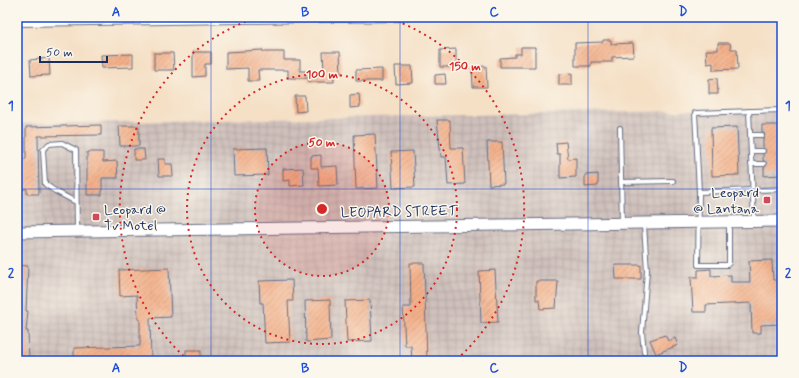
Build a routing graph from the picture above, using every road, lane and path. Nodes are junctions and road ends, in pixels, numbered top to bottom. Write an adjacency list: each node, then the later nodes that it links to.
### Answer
1 (405, 17): 2 (street)
2 (17, 22)
3 (782, 110): 4 (lane)
4 (749, 111): 7 (lane); 16 (lane)
5 (620, 128): 13 (lane)
6 (762, 134): 7 (lane)
7 (750, 135): 8 (lane)
8 (751, 151): 9 (lane); 10 (lane)
9 (763, 151)
10 (751, 164): 11 (lane); 15 (lane)
11 (764, 164)
12 (673, 181): 13 (lane)
13 (621, 182): 23 (lane)
14 (782, 189): 15 (lane)
15 (752, 190): 16 (lane); 21 (lane)
16 (699, 192): 19 (lane)
17 (76, 202): 17 (lane); 24 (lane)
18 (782, 221): 21 (main road, LEOPARD STREET)
19 (698, 222): 20 (main road, LEOPARD STREET); 20 (lane); 22 (main road, LEOPARD STREET)
20 (729, 222): 21 (main road, LEOPARD STREET)
21 (754, 222)
22 (644, 223): 23 (main road, LEOPARD STREET); 26 (lane)
23 (622, 224): 24 (main road, LEOPARD STREET)
24 (77, 231): 25 (main road, LEOPARD STREET)
25 (17, 232)
26 (644, 352)

